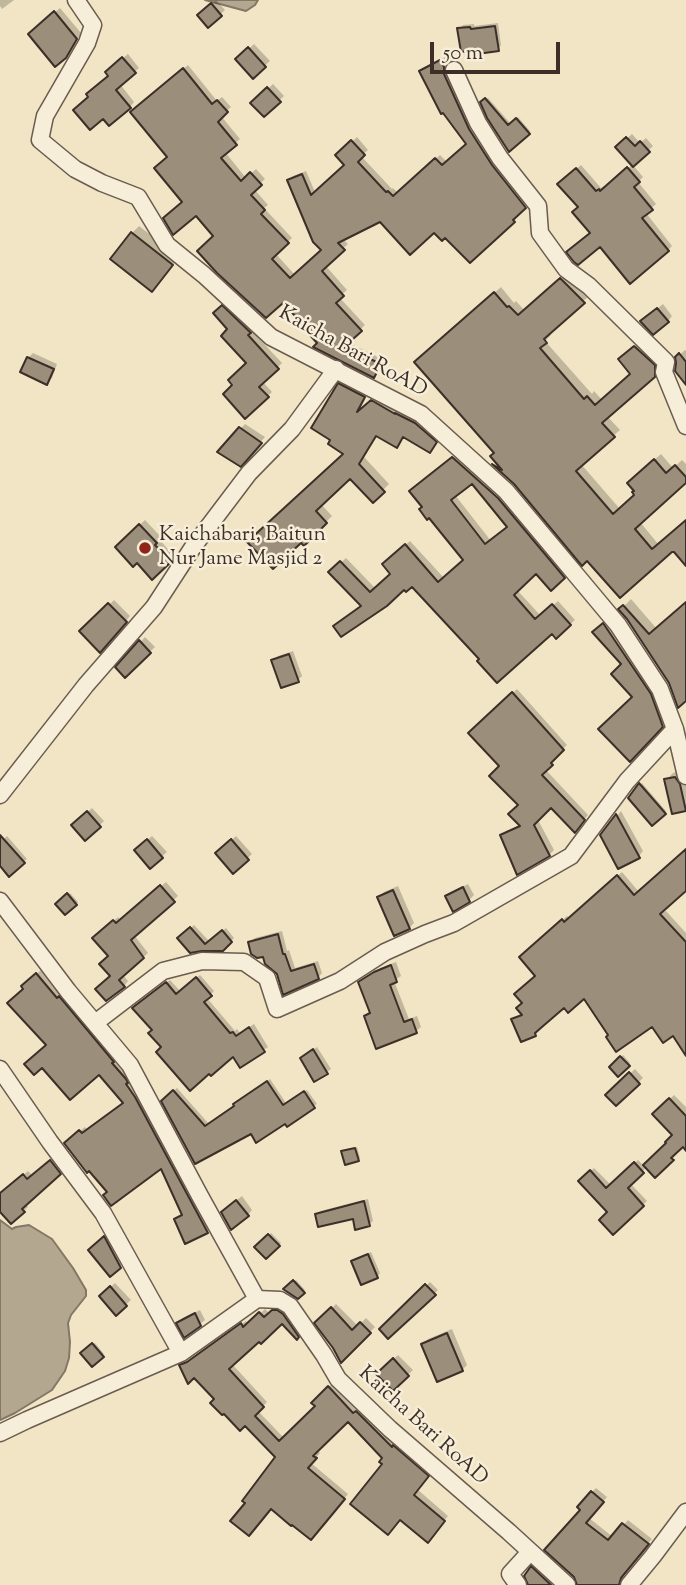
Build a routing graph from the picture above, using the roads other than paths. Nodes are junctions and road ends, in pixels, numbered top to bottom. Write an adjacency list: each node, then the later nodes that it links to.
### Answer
1 (76, 0): 3 (street, Kaicha Bari RoAD)
2 (454, 70): 4 (street)
3 (336, 369): 5 (street, Kaicha Bari RoAD); 7 (street)
4 (686, 426)
5 (676, 729): 6 (street, Kaicha Bari RoAD); 9 (street)
6 (686, 776)
7 (0, 795)
8 (0, 901): 9 (street)
9 (95, 1023): 11 (street)
10 (0, 1069): 12 (street)
11 (257, 1298): 12 (street); 15 (street, Kaicha Bari RoAD)
12 (181, 1353): 13 (street)
13 (0, 1433)
14 (686, 1512): 18 (street)
15 (530, 1552): 16 (street); 17 (street, Kaicha Bari RoAD)
16 (518, 1585)
17 (567, 1585)
18 (629, 1585)

